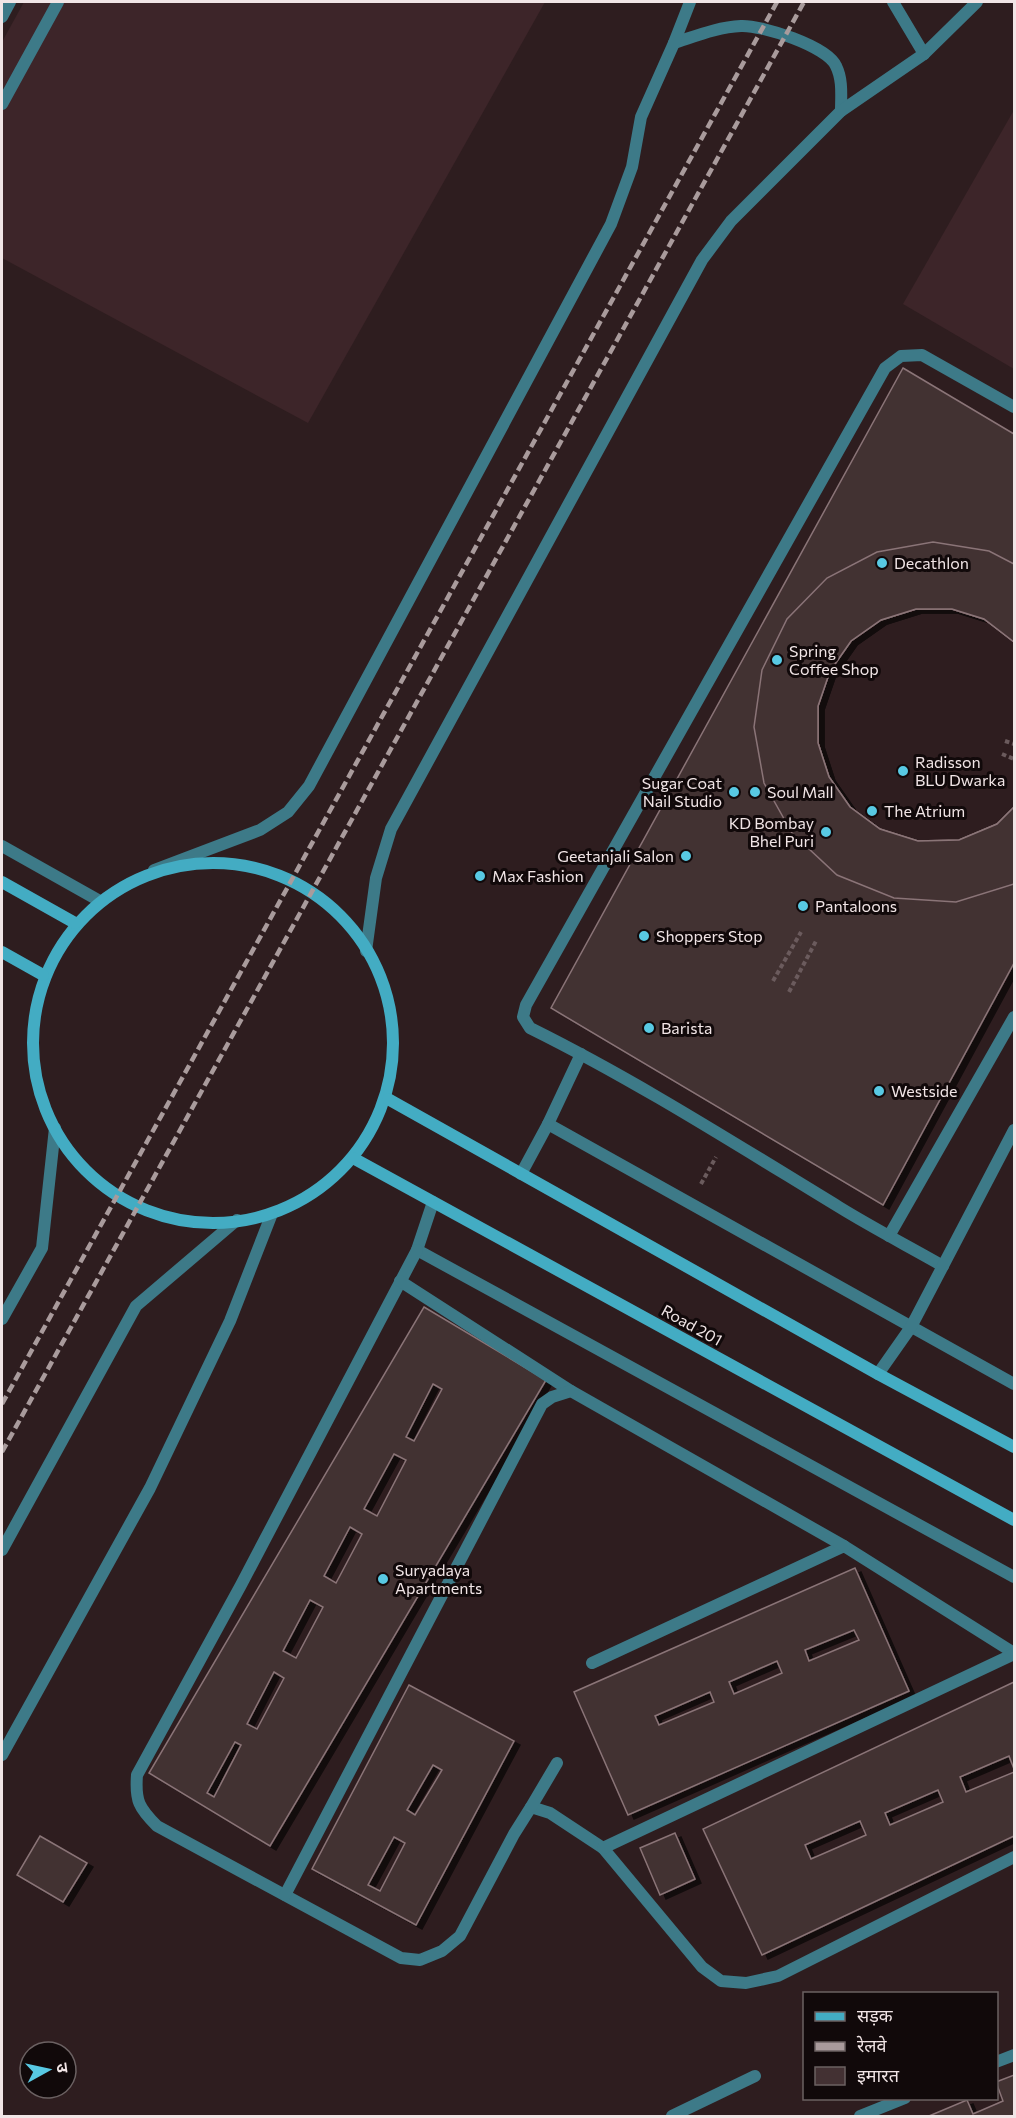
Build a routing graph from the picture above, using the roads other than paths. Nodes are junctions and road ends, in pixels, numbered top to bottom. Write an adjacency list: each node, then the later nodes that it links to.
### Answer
1 (10, 2): 6 (street)
2 (58, 2): 9 (street)
3 (690, 2): 7 (street)
4 (893, 2): 8 (street)
5 (977, 2): 8 (street)
6 (2, 17)
7 (674, 43): 10 (street); 13 (street)
8 (924, 54): 10 (street)
9 (2, 104)
10 (841, 111): 17 (street)
11 (1014, 407): 21 (street)
12 (2, 846): 15 (street)
13 (154, 870): 15 (main road); 17 (main road)
14 (2, 882): 16 (main road)
15 (98, 900): 16 (main road)
16 (75, 922): 19 (main road)
17 (366, 951): 22 (main road)
18 (2, 952): 19 (main road)
19 (43, 975): 24 (main road)
20 (1014, 1017): 31 (street)
21 (581, 1054): 23 (street); 31 (street)
22 (388, 1099): 26 (main road); 27 (main road)
23 (548, 1124): 27 (street); 36 (street)
24 (55, 1128): 30 (main road); 35 (street)
25 (1014, 1130): 33 (street)
26 (353, 1158): 28 (main road, Road 201); 29 (main road)
27 (521, 1174): 37 (main road)
28 (433, 1202): 32 (street); 41 (main road, Road 201)
29 (271, 1216): 30 (main road); 47 (street)
30 (237, 1221): 43 (street)
31 (889, 1236): 33 (street)
32 (417, 1250): 34 (street); 44 (street)
33 (943, 1266): 36 (street)
34 (400, 1281): 39 (street); 52 (street)
35 (2, 1319)
36 (911, 1327): 37 (street); 38 (street)
37 (878, 1374): 40 (main road)
38 (1014, 1384)
39 (571, 1391): 42 (street); 52 (street)
40 (1014, 1448)
41 (1014, 1520)
42 (844, 1546): 45 (street); 46 (street)
43 (2, 1550)
44 (1014, 1577)
45 (1014, 1654): 50 (street)
46 (592, 1663)
47 (2, 1755)
48 (557, 1763): 49 (street)
49 (531, 1807): 50 (street); 52 (street)
50 (603, 1848): 51 (street)
51 (1014, 1857)
52 (285, 1895)
53 (1014, 2055): 54 (street)
54 (998, 2061)
55 (755, 2076): 57 (street)
56 (900, 2100): 58 (street)
57 (672, 2116)
58 (860, 2116)

